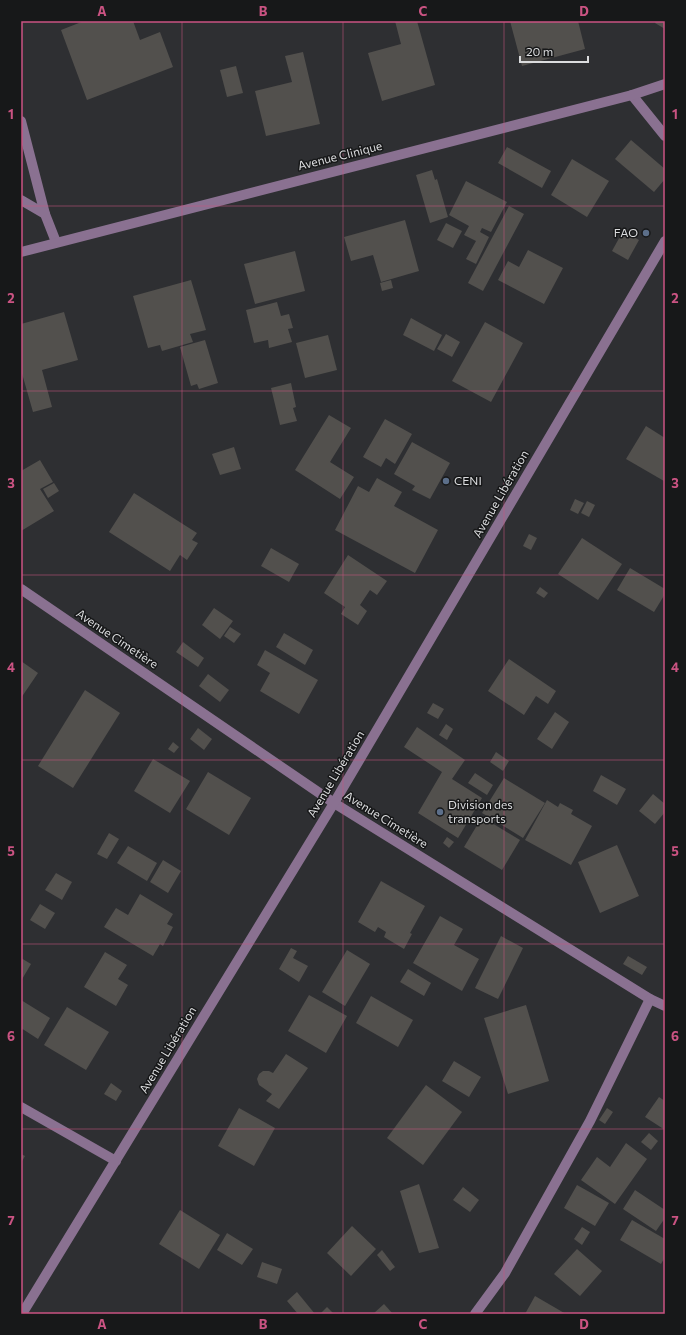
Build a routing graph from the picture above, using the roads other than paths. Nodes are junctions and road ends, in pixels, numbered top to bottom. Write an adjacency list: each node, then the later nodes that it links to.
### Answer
1 (665, 84): 2 (street, Avenue Clinique)
2 (632, 95): 4 (street); 8 (street, Avenue Clinique)
3 (21, 120): 6 (street)
4 (665, 136)
5 (21, 200): 6 (street)
6 (45, 214): 8 (street)
7 (665, 241): 11 (street, Avenue Libération)
8 (56, 242): 9 (street, Avenue Clinique)
9 (21, 252)
10 (21, 589): 11 (street, Avenue Cimetière)
11 (334, 803): 12 (street, Avenue Cimetière); 15 (street, Avenue Libération)
12 (650, 998): 13 (street, Avenue Cimetière); 17 (street)
13 (665, 1006)
14 (21, 1107): 15 (street)
15 (116, 1161): 16 (street, Avenue Libération)
16 (22, 1314)
17 (475, 1314)

